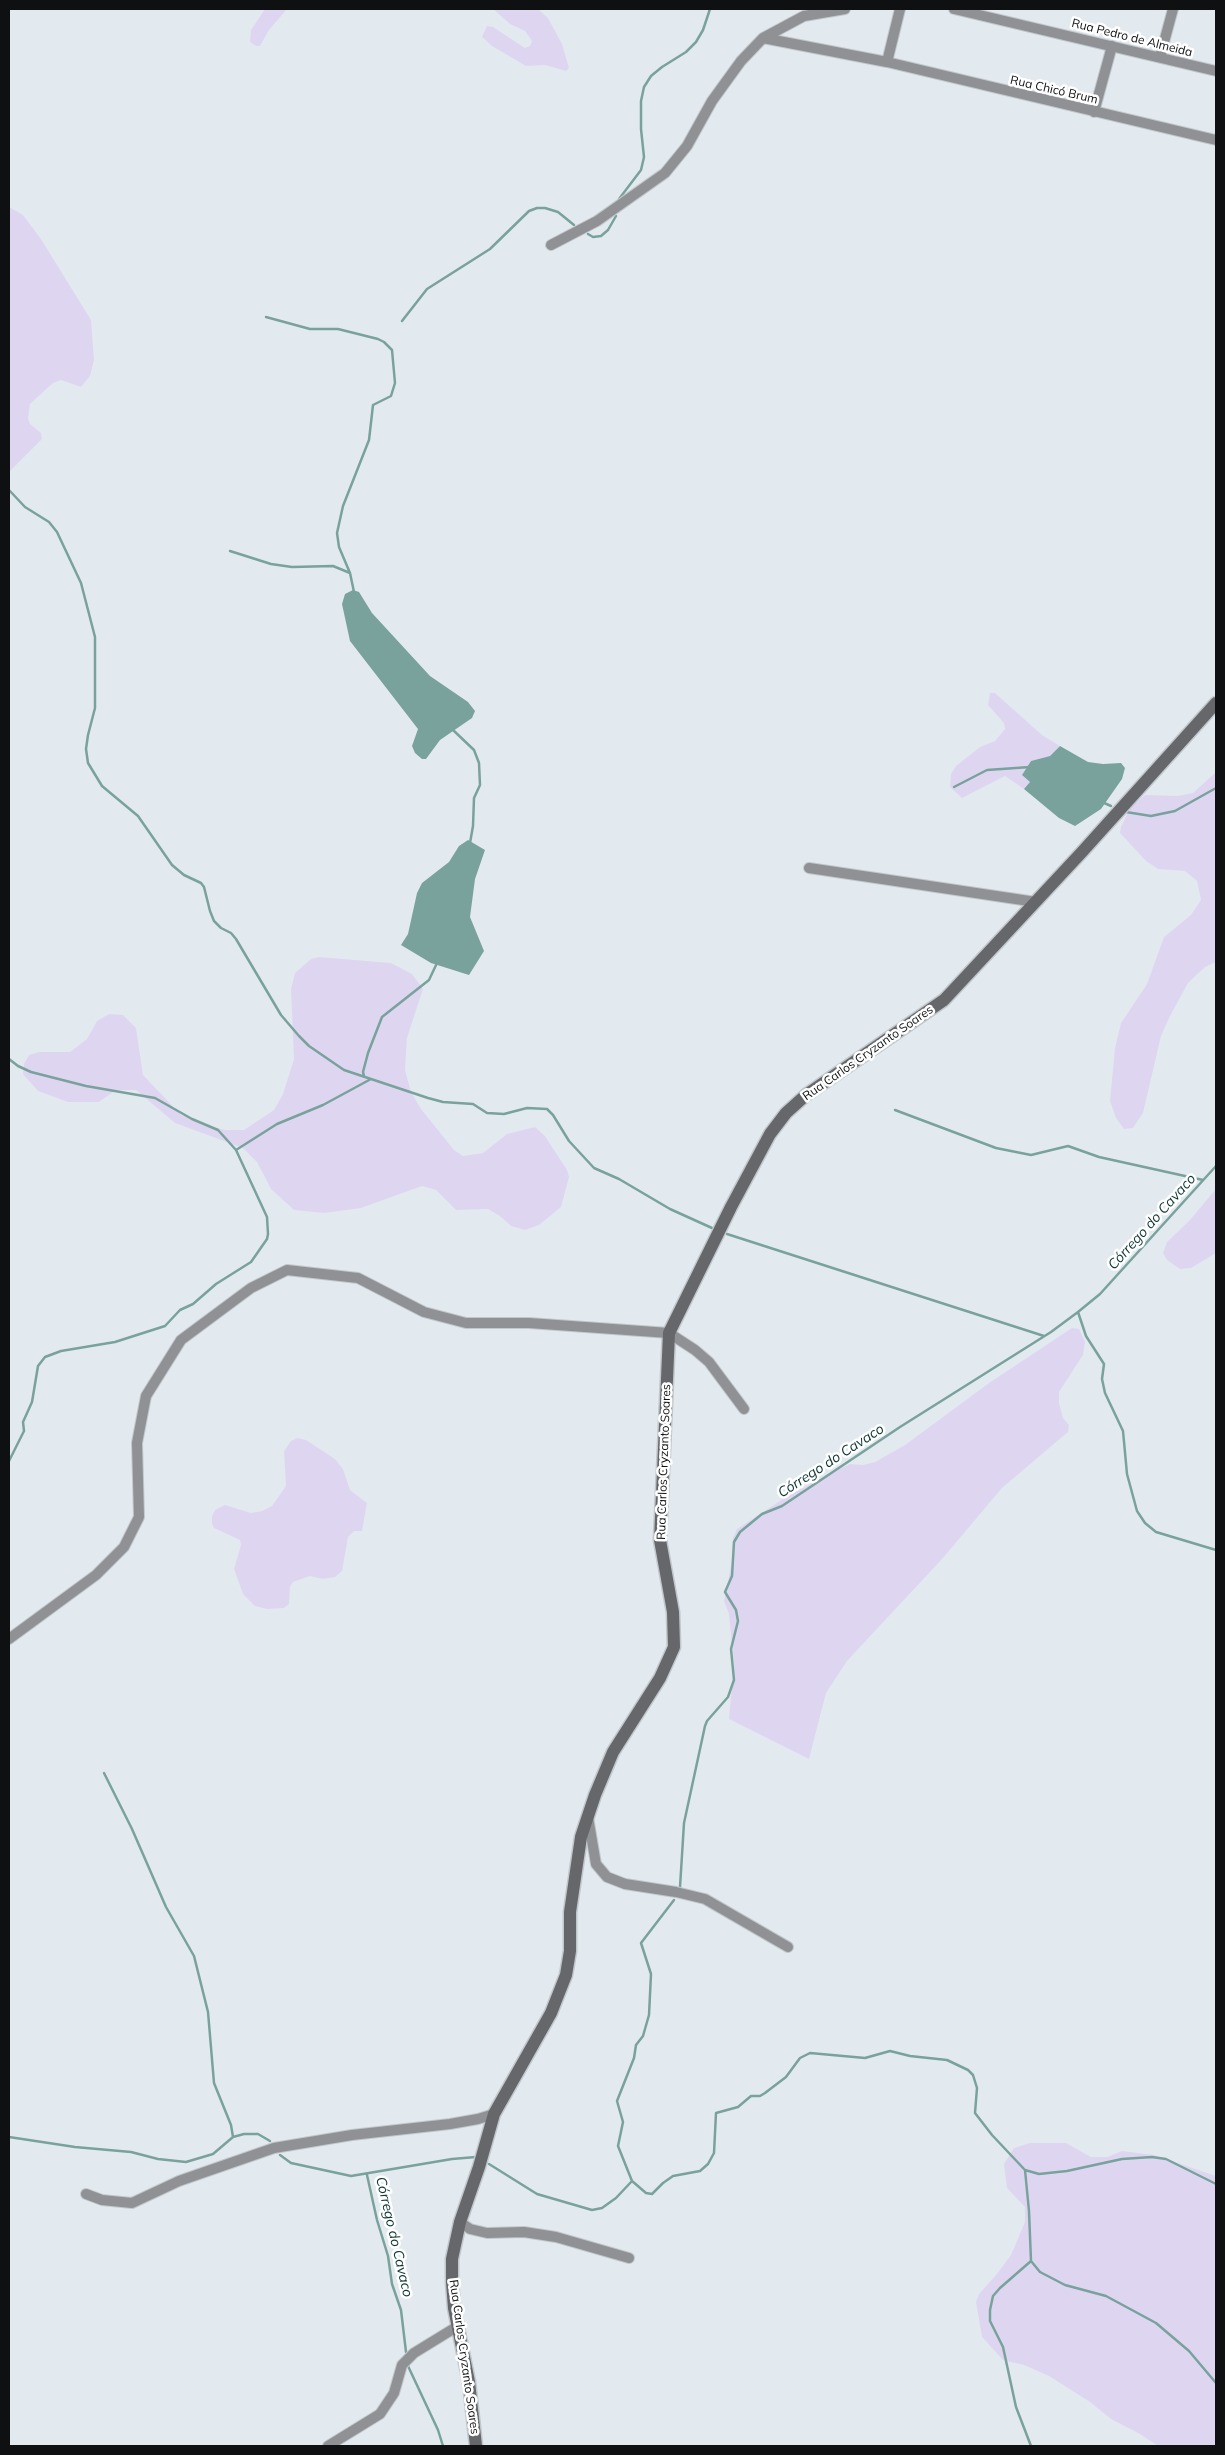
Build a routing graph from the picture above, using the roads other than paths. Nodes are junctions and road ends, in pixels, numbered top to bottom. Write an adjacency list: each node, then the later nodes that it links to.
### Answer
1 (845, 9): 6 (street)
2 (900, 9): 9 (street)
3 (954, 9): 5 (street, Rua Pedro de Almeida)
4 (1174, 9): 8 (street)
5 (987, 12): 7 (street, Rua Pedro de Almeida)
6 (763, 38): 9 (street, Rua Chicó Brum); 13 (street)
7 (1112, 46): 8 (street, Rua Pedro de Almeida); 11 (street)
8 (1160, 57): 10 (street, Rua Pedro de Almeida)
9 (887, 62): 11 (street, Rua Chicó Brum)
10 (1216, 71)
11 (1094, 112): 12 (street, Rua Chicó Brum)
12 (1216, 140)
13 (551, 245)
14 (1216, 703): 16 (street, Rua Carlos Cryzanto Soares)
15 (809, 868): 16 (street)
16 (1036, 902): 17 (street, Rua Carlos Cryzanto Soares)
17 (669, 1333): 18 (street); 19 (street); 20 (street, Rua Carlos Cryzanto Soares)
18 (744, 1409)
19 (9, 1639)
20 (588, 1817): 21 (street); 22 (street, Rua Carlos Cryzanto Soares)
21 (788, 1948)
22 (494, 2114): 23 (street); 24 (street, Rua Carlos Cryzanto Soares)
23 (86, 2194)
24 (460, 2222): 25 (street); 26 (street, Rua Carlos Cryzanto Soares)
25 (629, 2258)
26 (458, 2326): 27 (street); 28 (street, Rua Carlos Cryzanto Soares)
27 (328, 2446)
28 (476, 2446)

